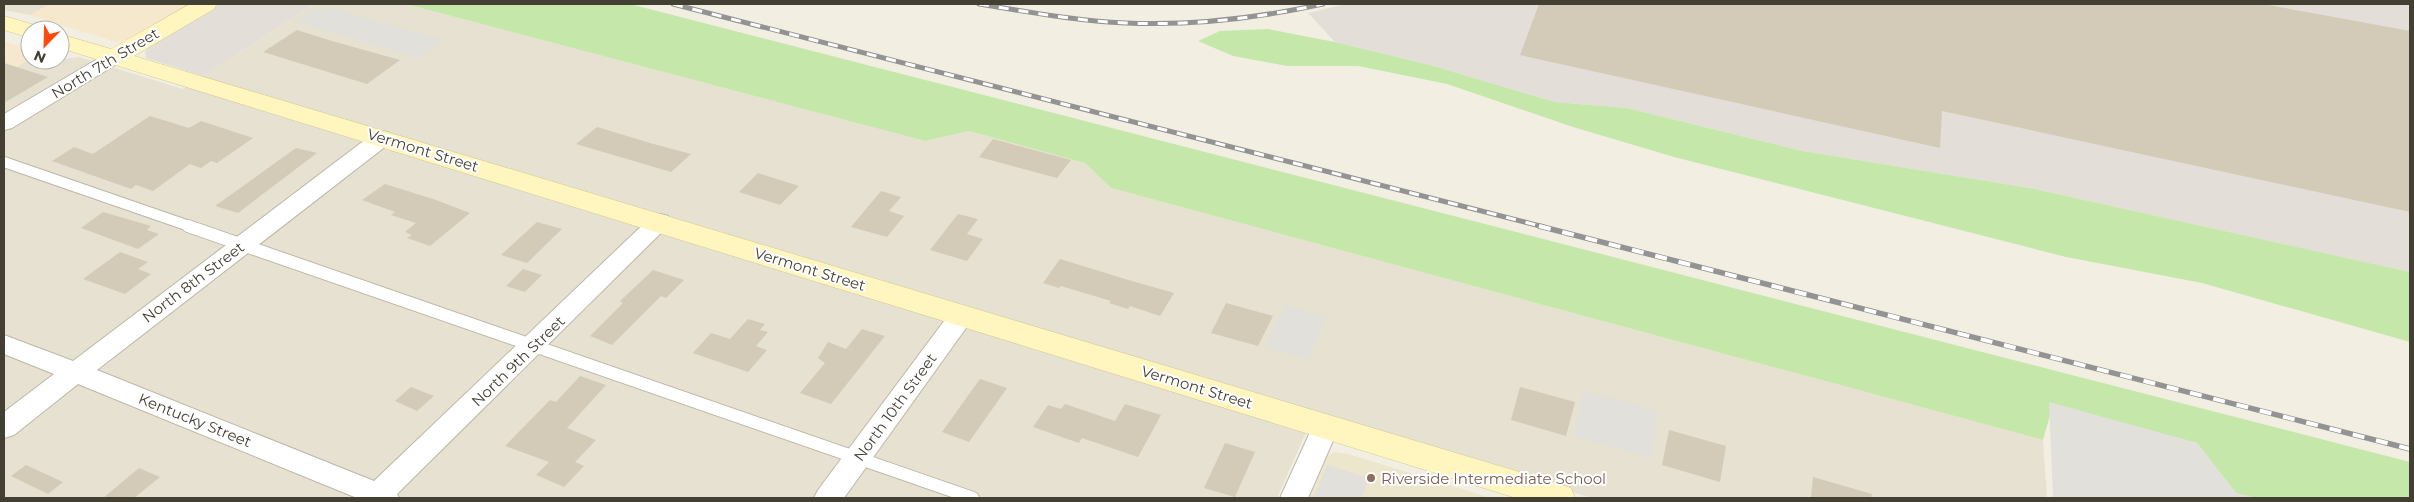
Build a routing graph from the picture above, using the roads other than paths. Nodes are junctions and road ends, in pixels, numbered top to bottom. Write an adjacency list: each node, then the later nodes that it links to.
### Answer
1 (206, 4): 5 (street, North 7th Street)
2 (4, 23): 3 (street)
3 (20, 28)
4 (70, 44): 5 (street, Vermont Street)
5 (113, 58): 6 (street, North 7th Street); 7 (street, Vermont Street)
6 (4, 123)
7 (382, 138): 9 (street, Vermont Street); 10 (street, North 8th Street)
8 (4, 162): 10 (lane)
9 (660, 222): 11 (street, Vermont Street); 13 (street, North 9th Street)
10 (241, 245): 13 (lane); 14 (street, North 8th Street)
11 (962, 315): 16 (street, Vermont Street); 17 (street, North 10th Street)
12 (4, 344): 14 (street, Kentucky Street)
13 (532, 347): 17 (lane); 18 (street, North 9th Street)
14 (74, 372): 15 (street, North 8th Street); 18 (street, Kentucky Street)
15 (4, 426)
16 (1326, 427): 21 (street); 22 (street, Vermont Street)
17 (857, 458): 19 (street, North 10th Street); 20 (lane)
18 (379, 497)
19 (828, 498)
20 (973, 498)
21 (1294, 498)
22 (1559, 498)

